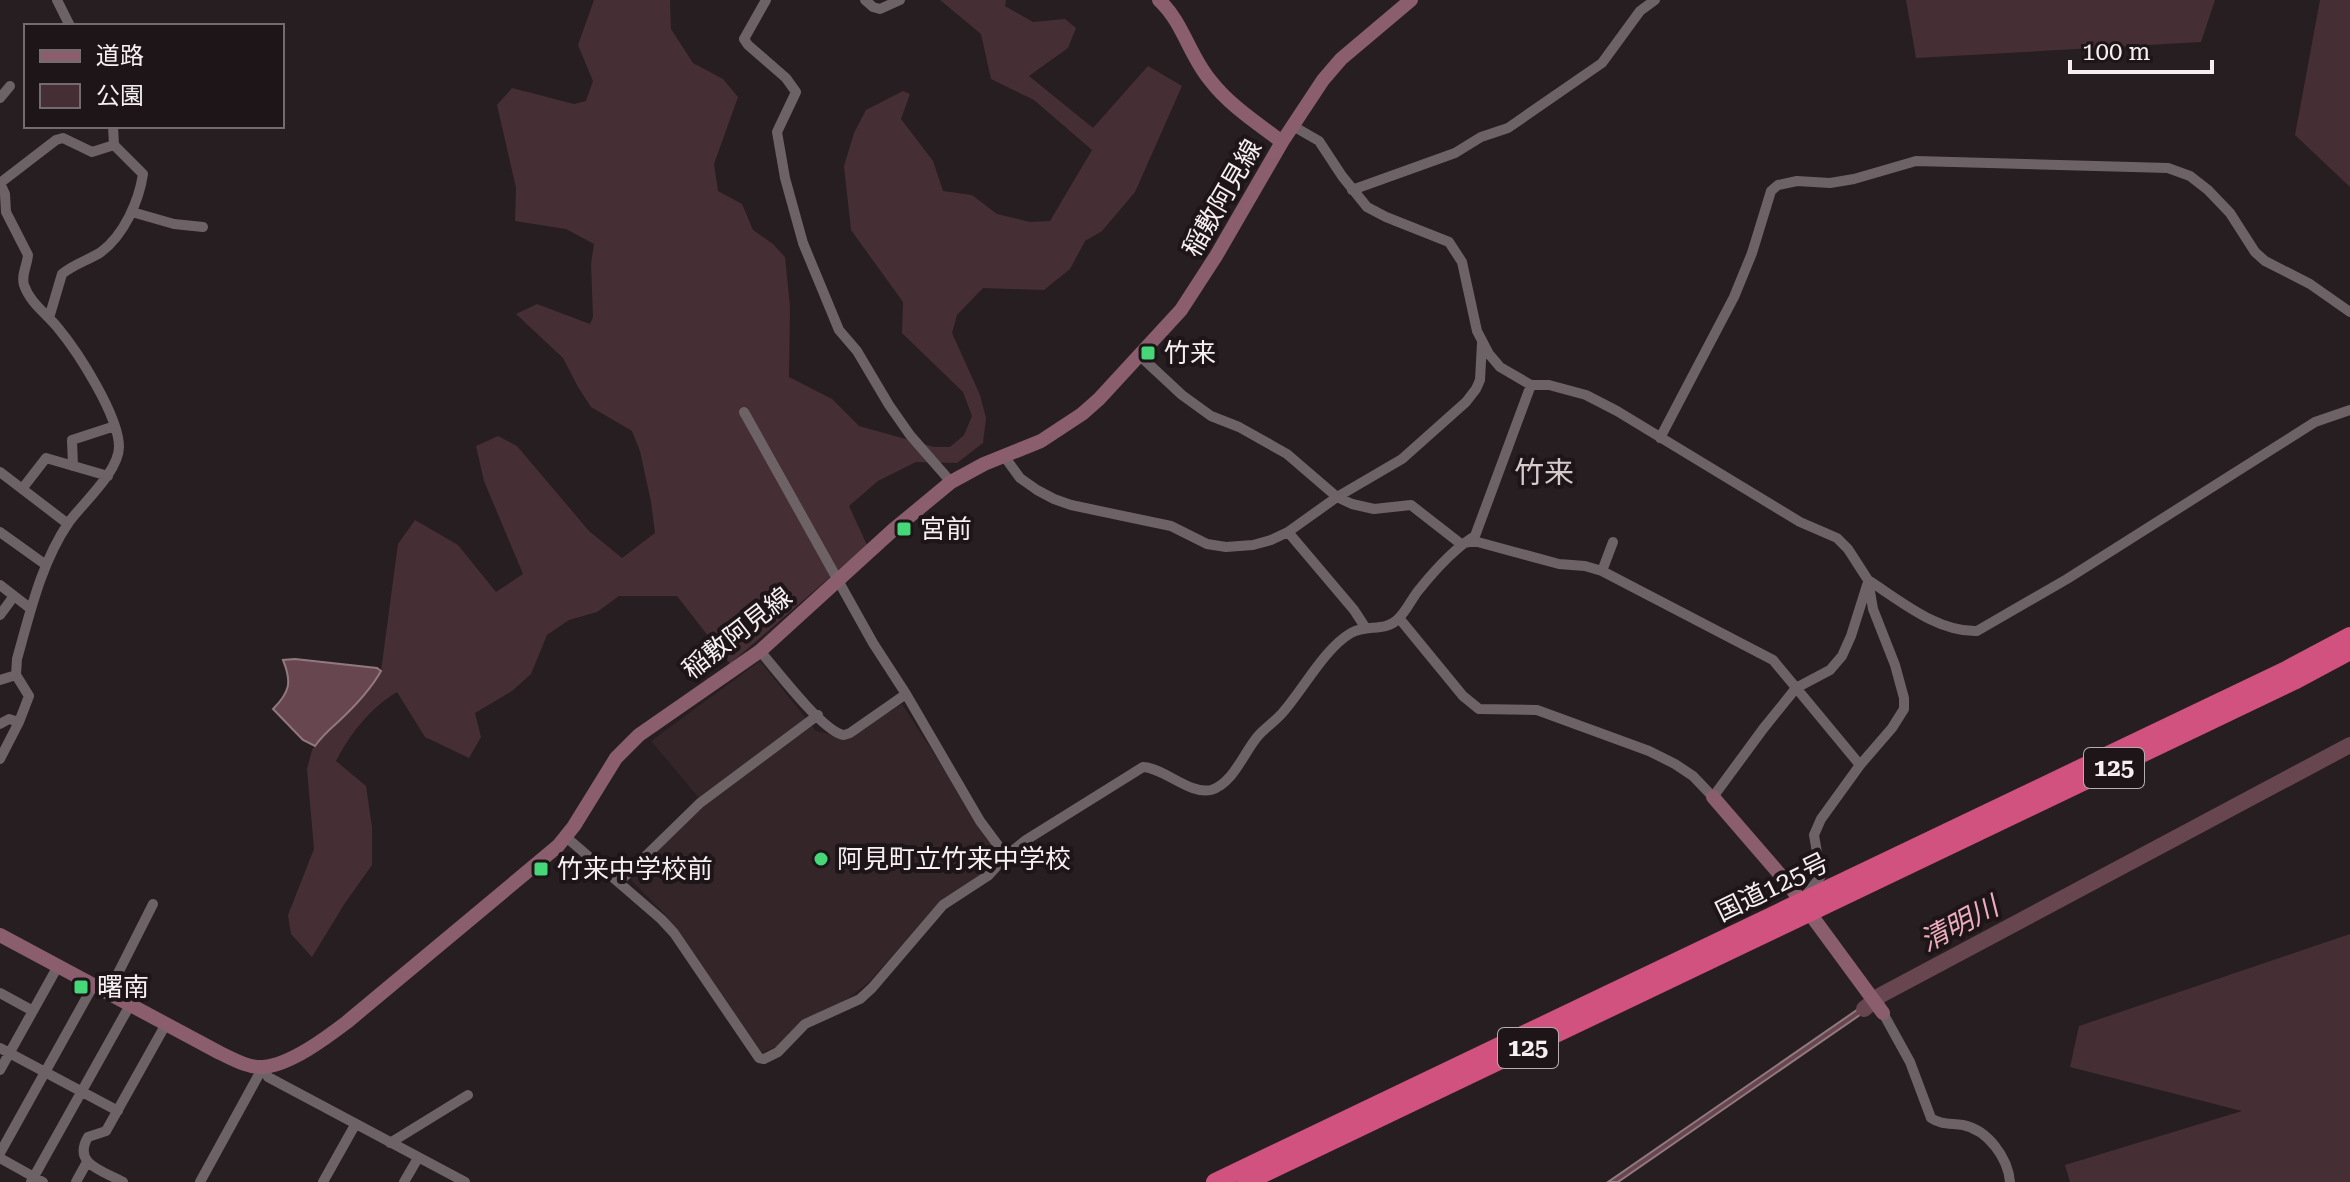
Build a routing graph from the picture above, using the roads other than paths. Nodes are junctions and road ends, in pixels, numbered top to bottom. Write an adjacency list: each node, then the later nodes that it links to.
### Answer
1 (57, 0): 8 (street)
2 (766, 0): 32 (street)
3 (865, 0): 4 (street)
4 (900, 0)
5 (1159, 0): 13 (main road)
6 (1655, 0): 15 (street)
7 (1401, 3): 11 (main road, 稲敷阿見線)
8 (69, 24)
9 (10, 86): 10 (street)
10 (0, 98)
11 (1293, 126): 13 (main road, 稲敷阿見線); 15 (street)
12 (113, 128): 14 (street)
13 (1282, 142): 22 (main road, 稲敷阿見線)
14 (114, 145): 16 (street); 17 (street)
15 (1352, 190): 21 (street)
16 (3, 202): 20 (street)
17 (132, 212): 18 (street); 20 (street)
18 (203, 227)
19 (2350, 312): 27 (street)
20 (49, 318): 26 (street)
21 (1482, 343): 23 (street); 34 (street)
22 (1139, 355): 28 (main road, 稲敷阿見線); 34 (street)
23 (1531, 385): 27 (street); 39 (street)
24 (2350, 410): 42 (street)
25 (744, 412): 43 (street)
26 (115, 426): 29 (street); 31 (street)
27 (1660, 438): 42 (street)
28 (1004, 456): 32 (main road, 稲敷阿見線); 37 (street)
29 (73, 466): 31 (street); 33 (street)
30 (0, 472): 33 (street)
31 (108, 476): 35 (street)
32 (951, 482): 43 (main road, 稲敷阿見線)
33 (22, 489): 35 (street)
34 (1337, 497): 37 (street); 39 (street)
35 (68, 524): 40 (street)
36 (0, 532): 40 (street)
37 (1288, 532): 49 (street)
38 (1613, 542): 41 (street)
39 (1461, 544): 41 (street); 48 (street)
40 (46, 565): 46 (street)
41 (1602, 571): 55 (street)
42 (1868, 580): 55 (street); 61 (street)
43 (839, 581): 51 (main road, 稲敷阿見線); 56 (street)
44 (0, 585): 45 (street)
45 (14, 596): 46 (street); 47 (street)
46 (31, 609): 53 (street)
47 (0, 615)
48 (1399, 618): 49 (street); 62 (street)
49 (1365, 627): 64 (street)
50 (2350, 636): 67 (highway, 国道125号 / 125)
51 (760, 651): 57 (street); 63 (main road, 稲敷阿見線)
52 (2350, 651): 67 (highway, 国道125号 / 125)
53 (16, 675): 54 (street); 58 (street)
54 (0, 680)
55 (1796, 688): 61 (street); 62 (street)
56 (906, 694): 57 (street); 64 (street)
57 (818, 715): 65 (street)
58 (19, 722): 59 (street); 60 (street)
59 (0, 724)
60 (0, 759)
61 (1860, 765): 67 (street)
62 (1713, 797): 67 (main road)
63 (566, 837): 65 (street); 78 (main road, 稲敷阿見線)
64 (1006, 856): 65 (street)
65 (619, 882)
66 (153, 904): 72 (street)
67 (1806, 908): 75 (main road); 97 (highway, 国道125号 / 125); 98 (highway, 国道125号 / 125)
68 (0, 935): 69 (main road)
69 (58, 966): 70 (main road); 74 (street)
70 (93, 986): 72 (main road); 80 (street)
71 (0, 993): 74 (street)
72 (108, 993): 73 (main road)
73 (130, 1005): 76 (main road); 81 (street)
74 (33, 1011): 77 (street)
75 (1883, 1013): 99 (street)
76 (166, 1024): 78 (main road); 83 (street)
77 (5, 1051): 79 (street); 80 (street)
78 (263, 1067): 84 (street); 93 (street)
79 (0, 1070)
80 (45, 1072): 81 (street); 86 (street)
81 (82, 1091): 83 (street); 90 (street)
82 (468, 1095): 85 (street)
83 (118, 1111): 88 (street)
84 (355, 1125): 85 (street); 94 (street)
85 (390, 1143): 87 (street)
86 (0, 1156): 90 (street)
87 (418, 1158): 89 (street); 95 (street)
88 (87, 1162): 91 (street); 92 (street)
89 (445, 1177): 96 (street)
90 (36, 1180)
91 (76, 1182)
92 (123, 1182)
93 (200, 1182)
94 (323, 1182)
95 (404, 1182)
96 (465, 1182)
97 (1215, 1182)
98 (1246, 1182)
99 (2010, 1182)

